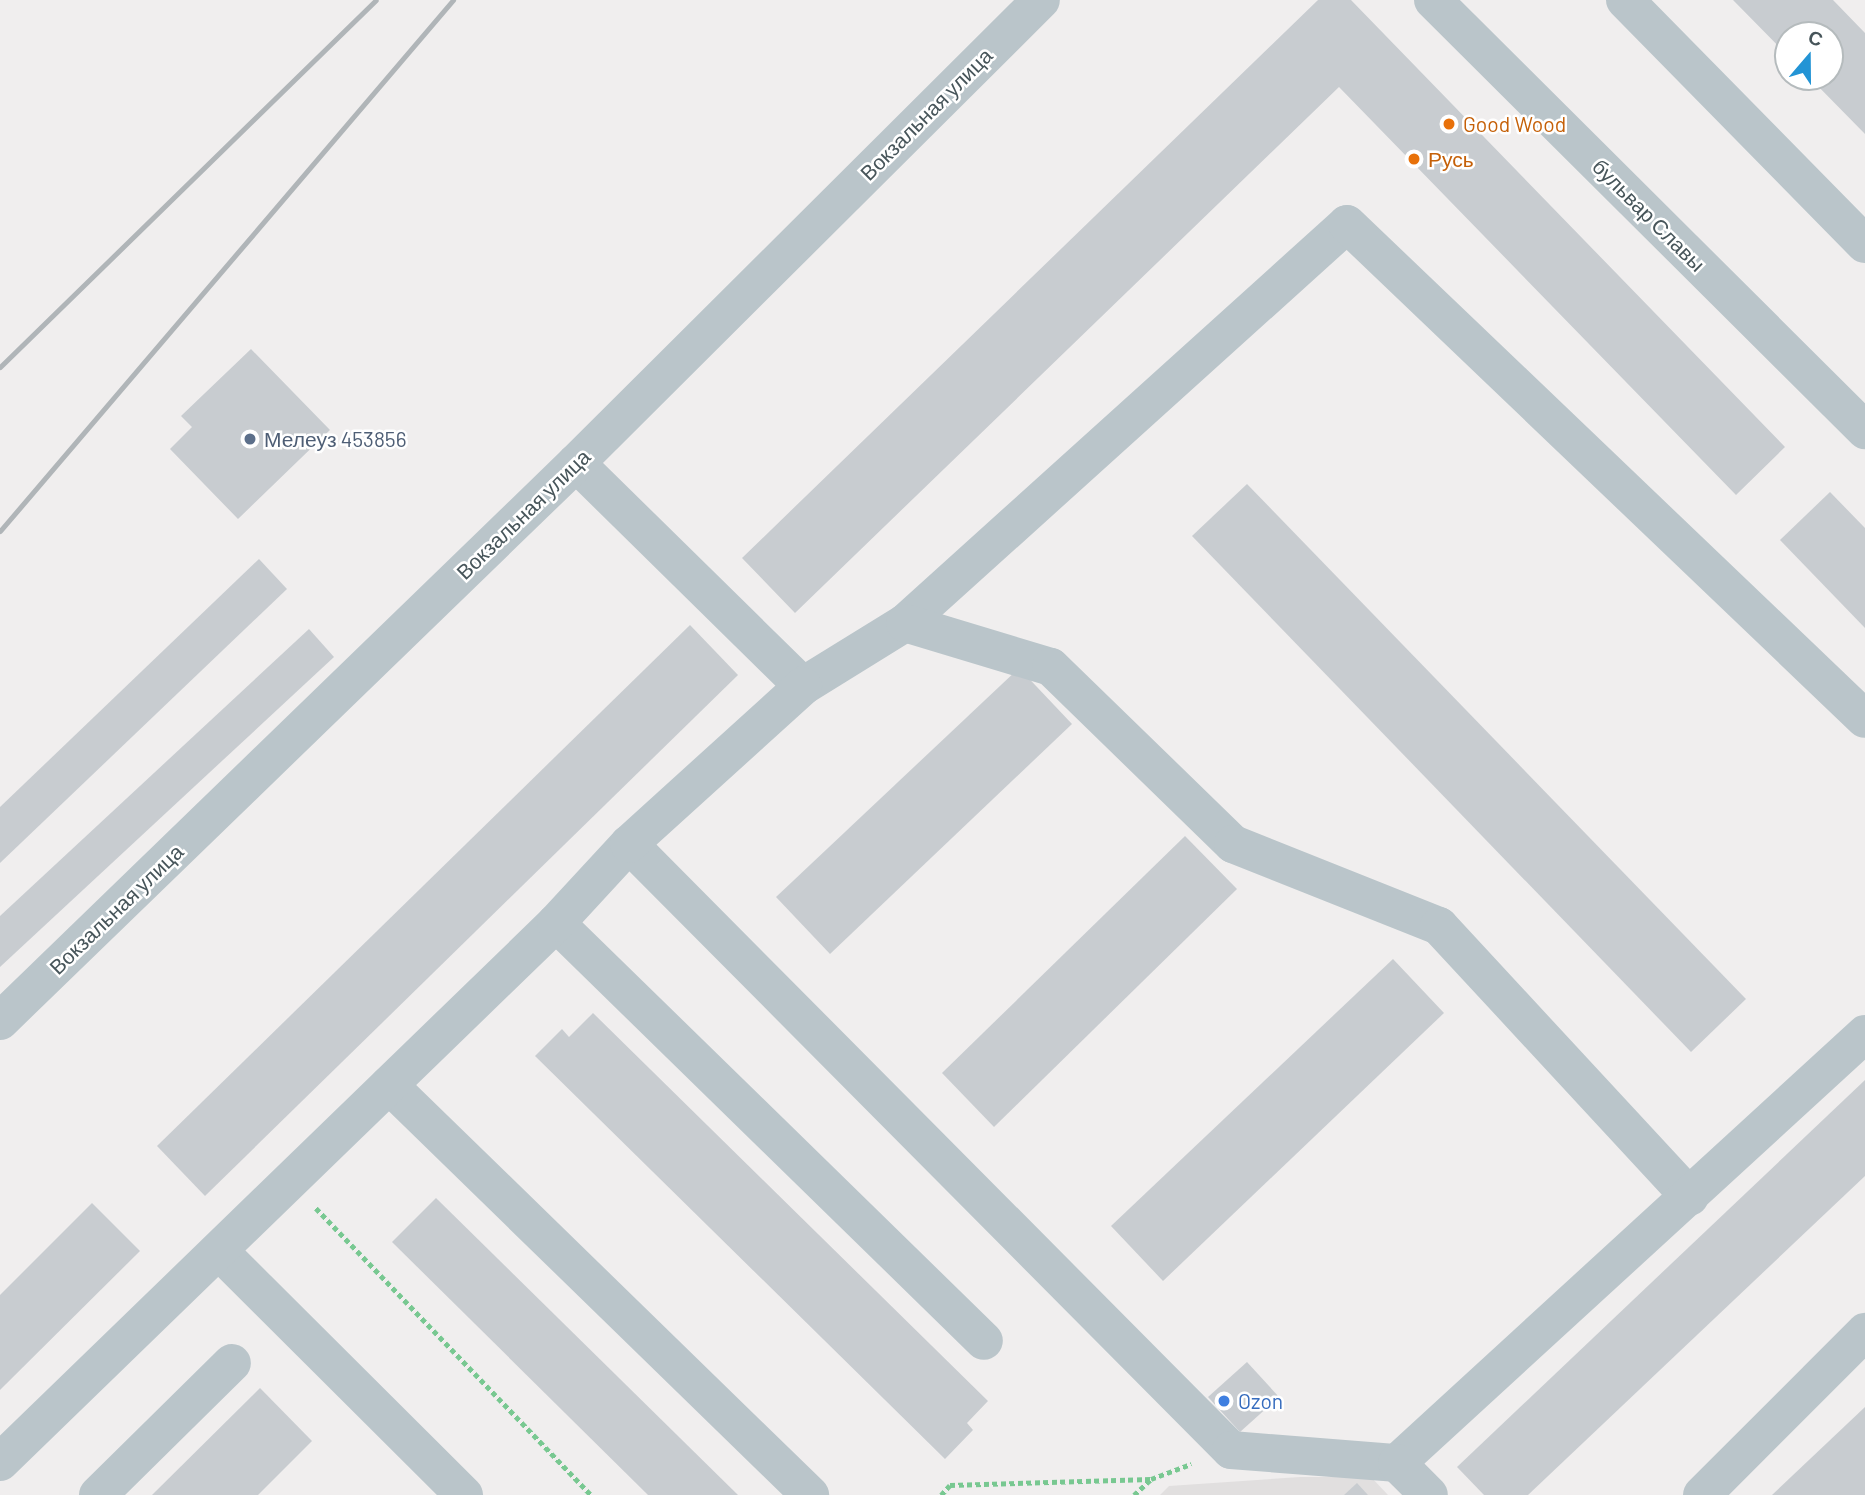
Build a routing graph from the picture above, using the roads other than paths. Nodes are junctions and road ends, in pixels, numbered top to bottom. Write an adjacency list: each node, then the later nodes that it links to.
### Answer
1 (1041, 0): 6 (street, Вокзальная улица)
2 (1433, 0): 5 (street, бульвар Славы)
3 (1625, 0): 4 (street)
4 (1865, 244)
5 (1865, 430)
6 (576, 463): 8 (street); 12 (street, Вокзальная улица)
7 (905, 623): 8 (street); 9 (street); 15 (street)
8 (803, 686): 10 (street)
9 (1865, 719)
10 (629, 844): 11 (street); 21 (street)
11 (556, 923): 14 (street); 18 (street)
12 (0, 1021)
13 (1865, 1034): 15 (street)
14 (389, 1085): 16 (street); 24 (street)
15 (1690, 1197): 21 (street)
16 (219, 1251): 20 (street); 22 (street)
17 (1865, 1332): 26 (street)
18 (984, 1341)
19 (232, 1363): 23 (street)
20 (0, 1462)
21 (1397, 1463): 25 (street)
22 (453, 1491)
23 (98, 1495)
24 (810, 1495)
25 (1429, 1495)
26 (1702, 1495)

